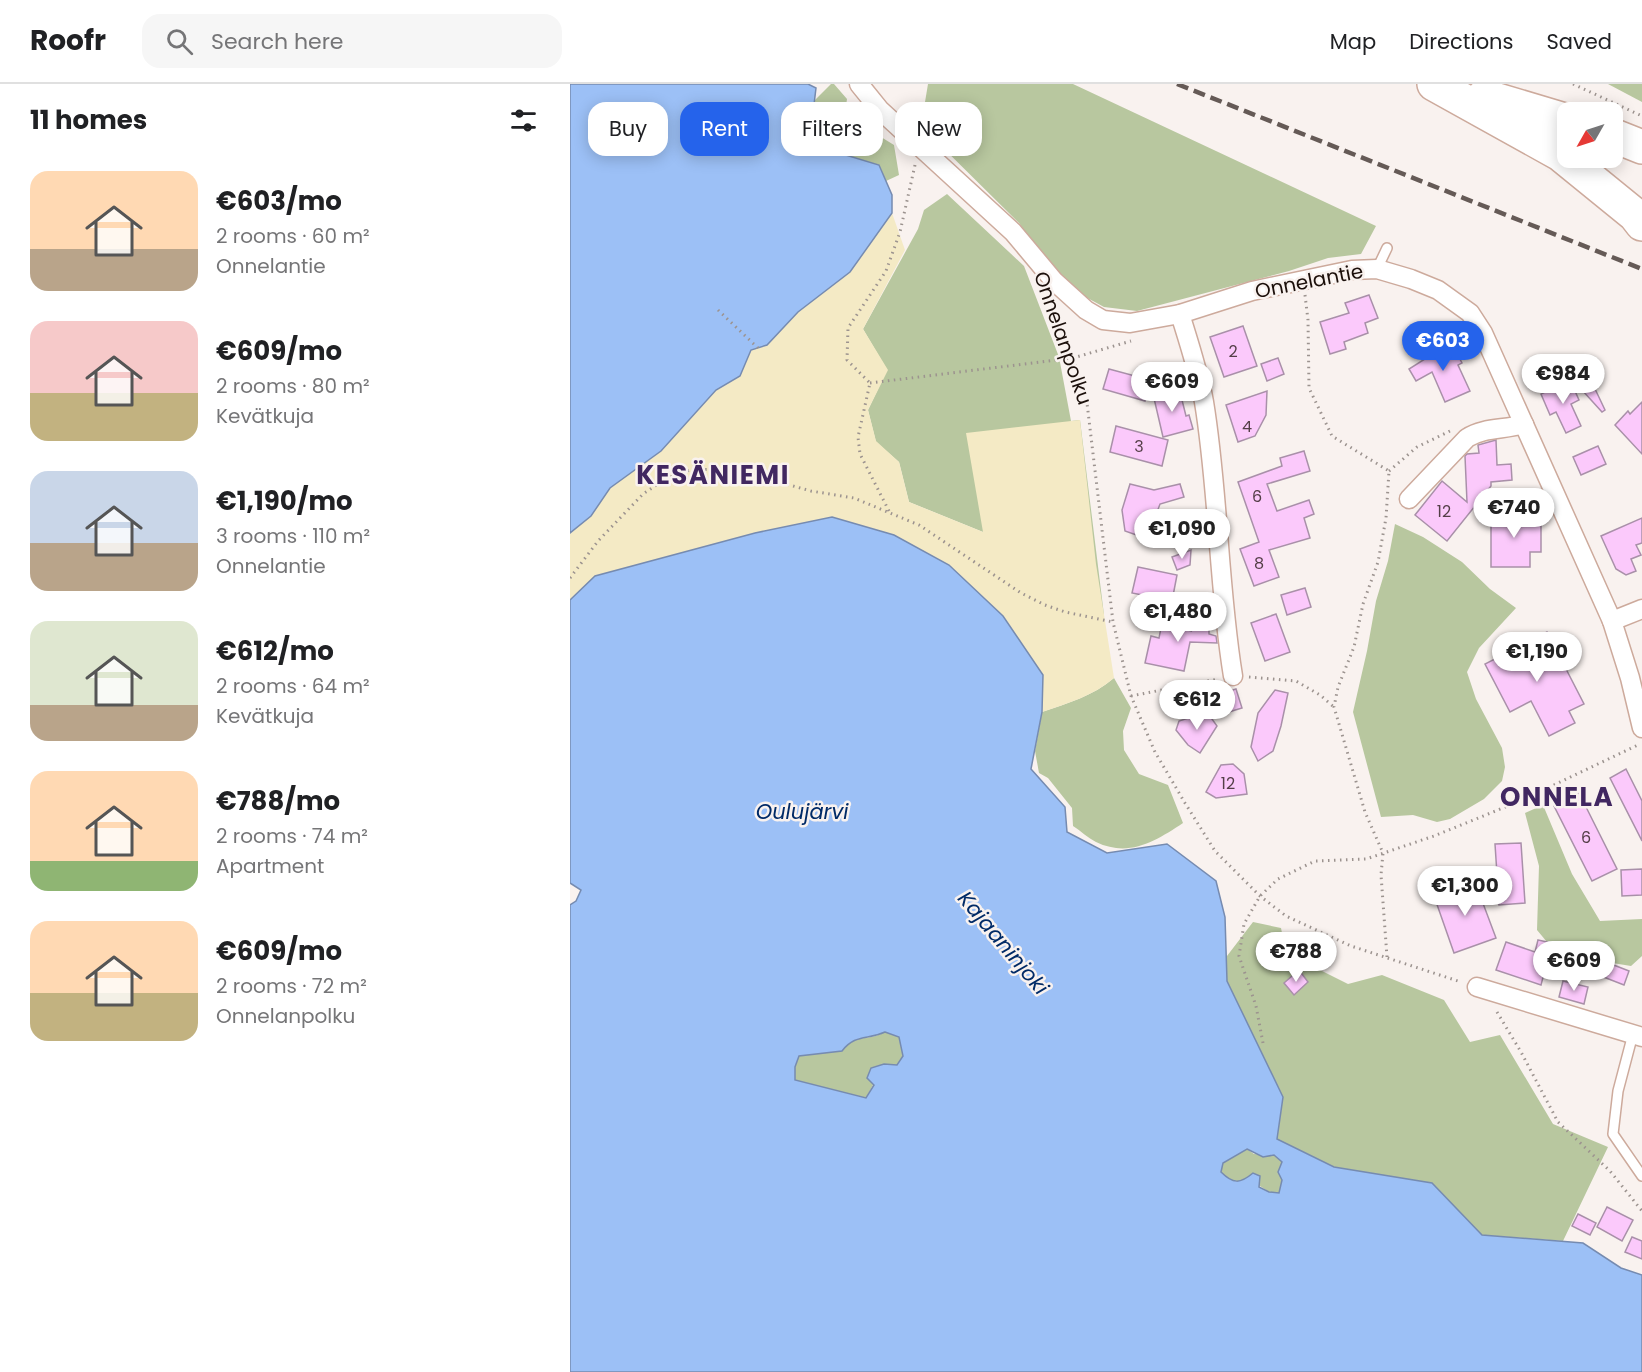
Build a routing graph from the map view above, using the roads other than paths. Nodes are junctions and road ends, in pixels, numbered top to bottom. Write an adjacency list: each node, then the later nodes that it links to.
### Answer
1 (859, 84): 10 (street, Onnelantie)
2 (1434, 84): 7 (highway)
3 (1445, 84): 4 (highway)
4 (1557, 118)
5 (1623, 139): 6 (highway)
6 (1642, 147)
7 (1642, 224)
8 (1387, 248): 9 (lane)
9 (1377, 269): 10 (street, Onnelantie); 11 (street, Onnelantie)
10 (1180, 314): 15 (street)
11 (1524, 424): 12 (street); 14 (street, Onnelantie)
12 (1409, 499)
13 (1642, 609): 14 (street)
14 (1612, 621): 16 (street, Onnelantie)
15 (1233, 676)
16 (1642, 729)
17 (1477, 987): 18 (street)
18 (1637, 1035): 19 (lane)
19 (1642, 1176)

